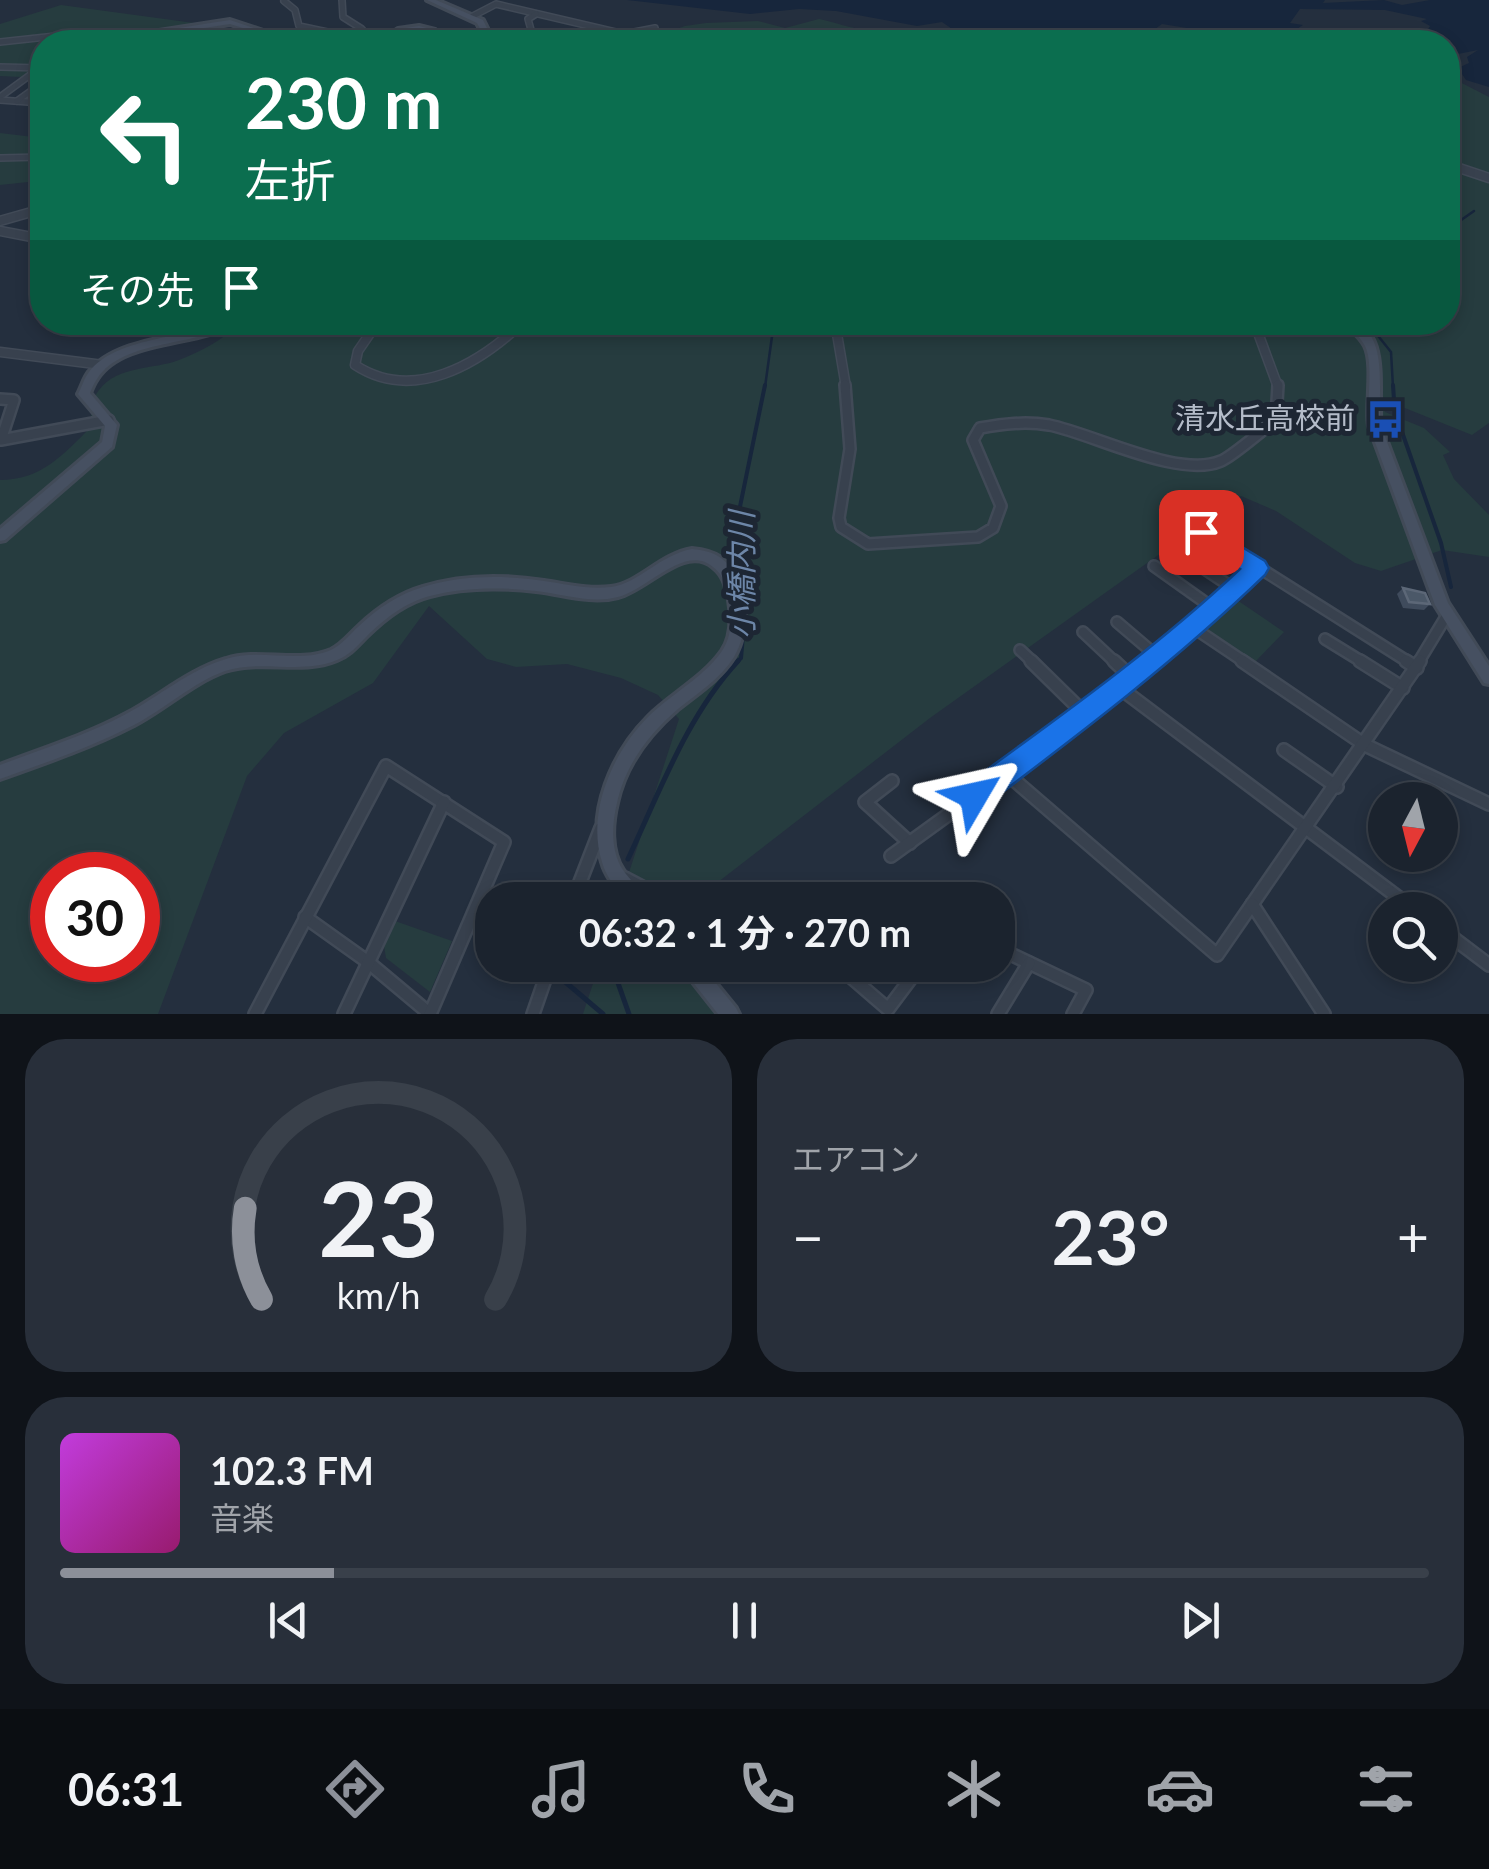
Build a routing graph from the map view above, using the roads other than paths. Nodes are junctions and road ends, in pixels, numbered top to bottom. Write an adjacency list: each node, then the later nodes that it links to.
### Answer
1 (342, 0): 10 (street)
2 (430, 0): 5 (main road)
3 (284, 1): 9 (street)
4 (536, 14): 5 (street); 12 (street); 13 (street)
5 (471, 17): 11 (main road)
6 (656, 28): 14 (street)
7 (177, 30): 8 (main road)
8 (251, 30)
9 (317, 30)
10 (362, 30)
11 (484, 30)
12 (531, 30)
13 (600, 30)
14 (646, 30)
15 (30, 39): 16 (street)
16 (0, 42)
17 (0, 67): 18 (street)
18 (30, 68)
19 (30, 75): 21 (street)
20 (30, 91): 22 (street)
21 (0, 98): 22 (street)
22 (16, 101): 23 (street)
23 (30, 102)
24 (30, 157): 25 (street)
25 (0, 158)
26 (1460, 169): 27 (street)
27 (1489, 178)
28 (30, 212): 29 (street)
29 (0, 221)
30 (0, 232): 31 (street)
31 (30, 238)
32 (200, 335): 39 (main road)
33 (369, 335): 34 (street)
34 (506, 335)
35 (837, 335): 36 (street)
36 (1259, 335)
37 (1362, 335): 49 (main road)
38 (0, 352): 39 (street)
39 (103, 365): 41 (main road)
40 (0, 399): 41 (street)
41 (109, 420): 43 (main road)
42 (1201, 532): 46 (street)
43 (0, 536)
44 (1176, 550): 47 (street)
45 (1154, 566): 48 (street)
46 (1257, 568): 47 (street); 56 (street)
47 (1232, 588): 48 (street)
48 (1213, 608): 51 (street)
49 (1448, 615): 56 (street); 58 (main road)
50 (1117, 622): 55 (street)
51 (1194, 628): 55 (street); 62 (street)
52 (1083, 632): 57 (street)
53 (1325, 639): 60 (street)
54 (1020, 650): 61 (street)
55 (1158, 658): 57 (street)
56 (1417, 668): 60 (street)
57 (1132, 678): 59 (street)
58 (1489, 678)
59 (1120, 688): 61 (street); 71 (street)
60 (1403, 688): 62 (street)
61 (1086, 715): 65 (street)
62 (1365, 745): 67 (street); 69 (street)
63 (1284, 750): 67 (street)
64 (0, 772): 70 (main road)
65 (1006, 773): 72 (street); 79 (street)
66 (892, 781): 72 (street)
67 (1337, 787): 71 (street)
68 (444, 802): 80 (street); 83 (street); 92 (street)
69 (1489, 804)
70 (602, 824): 74 (main road); 75 (street)
71 (1308, 830): 78 (street); 79 (street)
72 (910, 843): 73 (street)
73 (892, 856)
74 (616, 874): 76 (main road); 77 (street)
75 (579, 882)
76 (622, 882)
77 (631, 882)
78 (1392, 892)
79 (1252, 904): 97 (street)
80 (304, 917): 83 (street); 90 (street)
81 (1458, 942): 85 (street)
82 (1015, 956): 84 (street)
83 (368, 962): 91 (street); 92 (street)
84 (1029, 963): 95 (street); 96 (street)
85 (1489, 965)
86 (544, 982): 93 (street)
87 (704, 982): 94 (main road)
88 (857, 982): 89 (street)
89 (908, 982)
90 (255, 1014)
91 (344, 1014)
92 (430, 1014)
93 (532, 1014)
94 (730, 1014)
95 (998, 1014)
96 (1073, 1014)
97 (1324, 1014)

